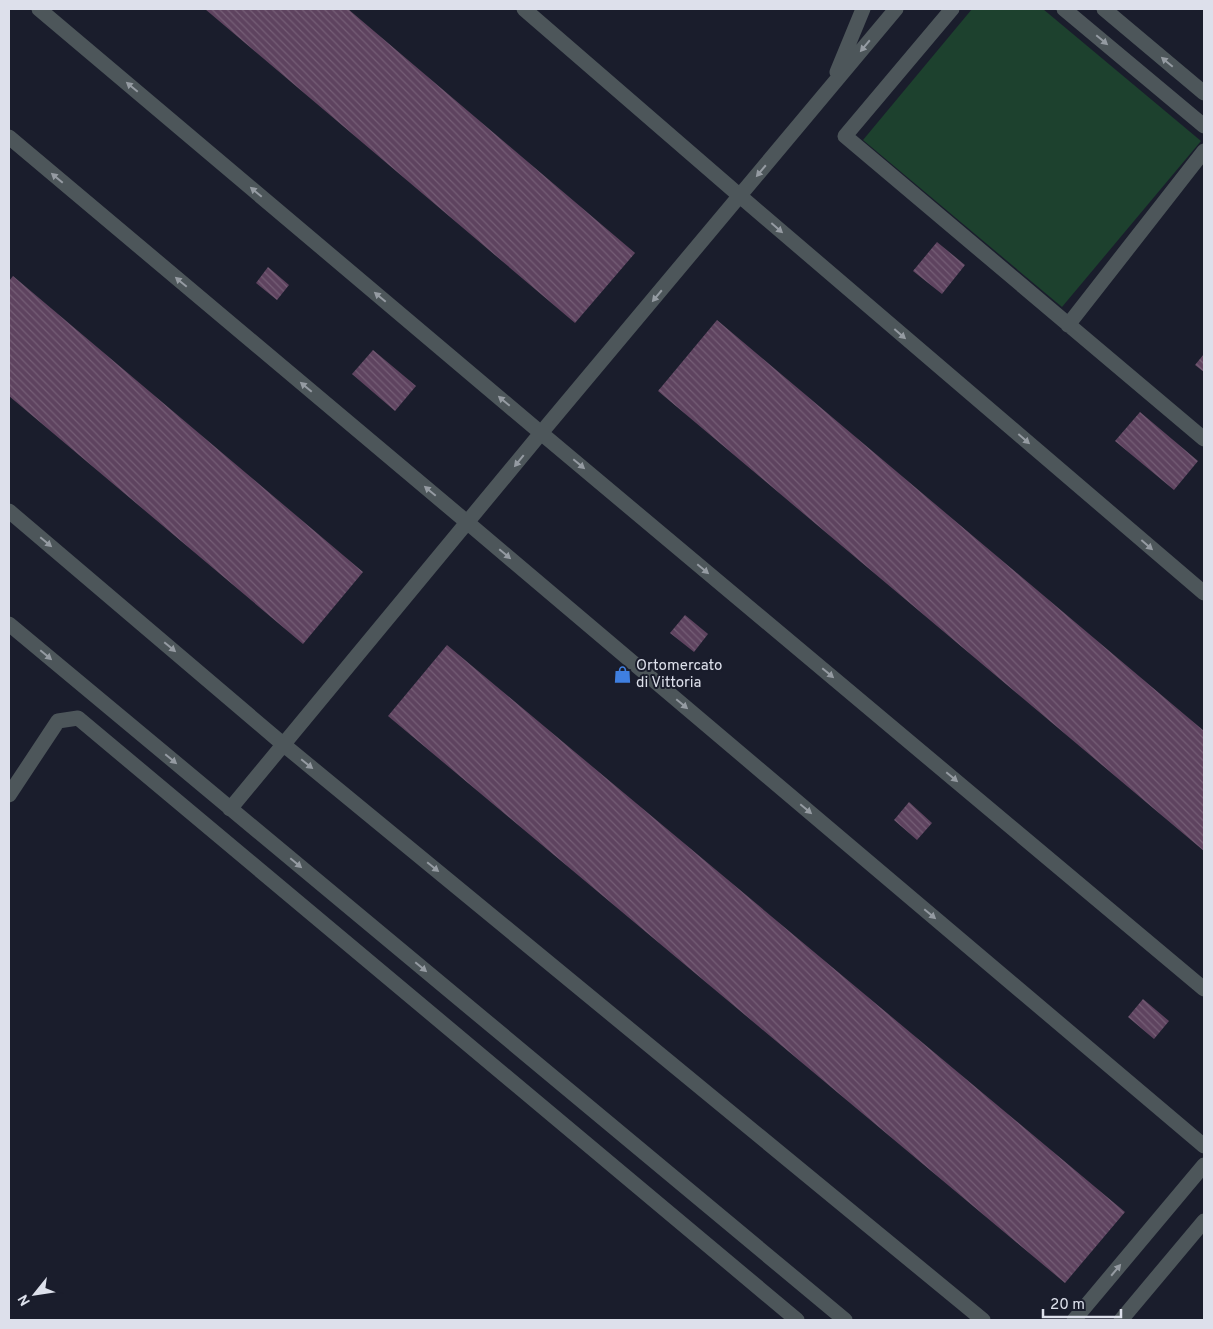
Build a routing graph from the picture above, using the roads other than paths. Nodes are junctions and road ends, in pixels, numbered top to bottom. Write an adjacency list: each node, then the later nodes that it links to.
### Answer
1 (39, 9): 15 (street, one-way to 1)
2 (524, 9): 13 (street)
3 (863, 9): 8 (street)
4 (896, 9): 8 (street, one-way to 8)
5 (952, 9): 14 (street)
6 (1064, 9): 10 (street, one-way to 10)
7 (1104, 9): 9 (street, one-way to 7)
8 (830, 87): 13 (street, one-way to 13)
9 (1204, 93)
10 (1204, 126)
11 (9, 138): 18 (street, one-way to 11)
12 (1204, 151): 14 (street)
13 (740, 196): 15 (street, one-way to 15); 19 (street, one-way to 19)
14 (1068, 325): 16 (street)
15 (541, 433): 18 (street, one-way to 18); 24 (street, one-way to 24)
16 (1204, 439)
17 (9, 511): 21 (street, one-way to 21)
18 (468, 522): 21 (street); 25 (street, one-way to 25)
19 (1204, 593)
20 (9, 624): 23 (street, one-way to 23)
21 (284, 745): 23 (street); 30 (street, one-way to 30)
22 (9, 795): 28 (street)
23 (230, 809): 29 (street, one-way to 29)
24 (1204, 989)
25 (1204, 1146)
26 (1204, 1165): 31 (street, one-way to 26)
27 (1204, 1221): 32 (street)
28 (797, 1320)
29 (845, 1320)
30 (983, 1320)
31 (1074, 1320)
32 (1121, 1320)

